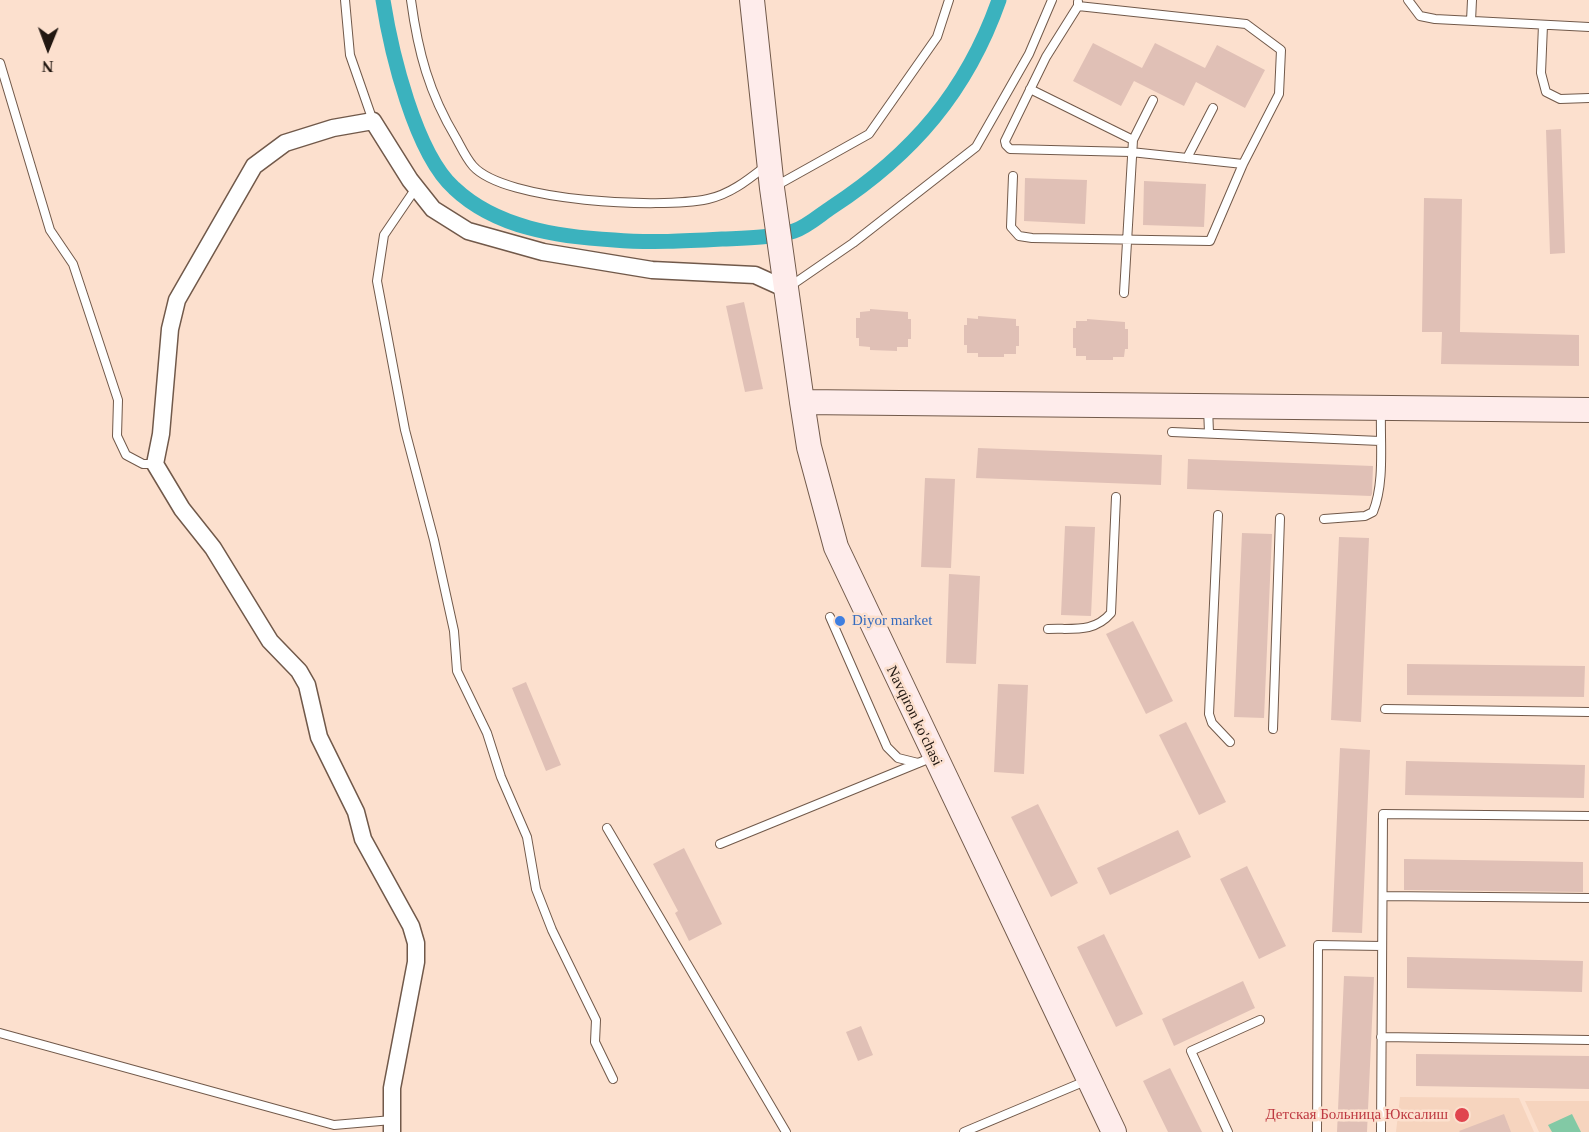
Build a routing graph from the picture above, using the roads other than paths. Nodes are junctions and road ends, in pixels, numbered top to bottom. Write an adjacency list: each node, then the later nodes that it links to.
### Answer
1 (345, 0): 17 (lane)
2 (411, 0): 21 (lane)
3 (752, 0): 21 (main road, Navqiron ko'chasi)
4 (949, 0): 25 (lane)
5 (1052, 0): 27 (lane)
6 (1408, 0): 9 (lane)
7 (1472, 0): 9 (lane)
8 (1078, 3): 13 (lane); 22 (lane)
9 (1471, 21): 10 (lane)
10 (1543, 25): 11 (lane); 14 (lane)
11 (1589, 27)
12 (0, 63): 36 (lane)
13 (1030, 89): 18 (lane); 19 (lane)
14 (1589, 98)
15 (1154, 100): 18 (lane)
16 (1213, 108): 20 (lane)
17 (373, 121): 24 (street); 36 (street)
18 (1134, 140): 19 (lane)
19 (1131, 152): 20 (lane); 26 (lane)
20 (1187, 158): 22 (lane)
21 (769, 162): 25 (main road, Navqiron ko'chasi)
22 (1243, 164): 26 (lane)
23 (1013, 176): 26 (lane)
24 (416, 188): 27 (street); 58 (lane)
25 (772, 188): 27 (main road, Navqiron ko'chasi)
26 (1127, 238): 28 (lane)
27 (786, 289): 29 (main road, Navqiron ko'chasi)
28 (1124, 293)
29 (802, 402): 30 (main road); 47 (main road, Navqiron ko'chasi)
30 (1208, 405): 31 (main road); 34 (lane)
31 (1381, 408): 32 (main road); 35 (lane)
32 (1589, 410)
33 (1172, 432): 34 (lane)
34 (1209, 433): 35 (lane)
35 (1380, 441): 40 (lane)
36 (155, 464): 60 (street)
37 (1116, 496): 42 (lane)
38 (1218, 515): 46 (lane)
39 (1280, 518): 45 (lane)
40 (1324, 519)
41 (830, 617): 47 (lane)
42 (1048, 629)
43 (1385, 710): 44 (lane)
44 (1589, 712)
45 (1273, 729)
46 (1230, 742)
47 (926, 760): 50 (lane); 59 (main road, Navqiron ko'chasi)
48 (1589, 816): 51 (lane)
49 (607, 828): 62 (lane)
50 (720, 844)
51 (1383, 896): 52 (lane); 53 (lane)
52 (1589, 897)
53 (1382, 946): 56 (lane); 65 (lane)
54 (1260, 1020): 64 (lane)
55 (0, 1033): 60 (lane)
56 (1382, 1037): 57 (lane); 66 (lane)
57 (1589, 1040)
58 (613, 1079)
59 (1089, 1080): 61 (main road, Navqiron ko'chasi); 63 (lane)
60 (392, 1126)
61 (1111, 1127)
62 (786, 1132)
63 (964, 1132)
64 (1228, 1132)
65 (1317, 1132)
66 (1381, 1132)

